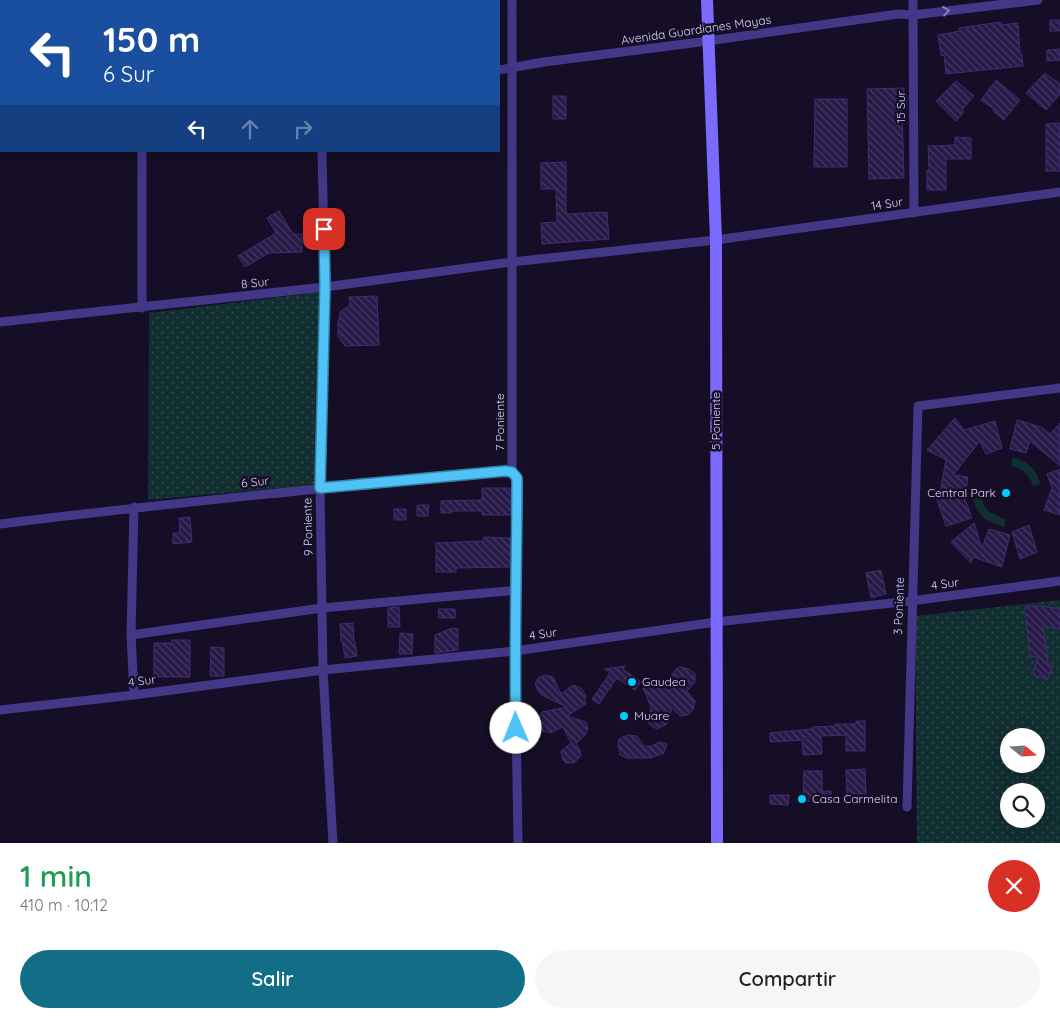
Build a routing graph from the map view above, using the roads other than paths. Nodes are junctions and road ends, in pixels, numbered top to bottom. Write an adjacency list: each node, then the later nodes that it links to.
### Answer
1 (512, 0): 8 (street, 7 Poniente)
2 (707, 0): 7 (street, 5 Poniente)
3 (912, 0): 5 (street); 6 (street, 15 Sur)
4 (1038, 0): 6 (street, Avenida Guardianes Mayas, one-way to 4)
5 (898, 14): 6 (street, Avenida Guardianes Mayas); 7 (street, Avenida Guardianes Mayas)
6 (913, 15): 13 (street, 15 Sur)
7 (708, 41): 8 (street, Avenida Guardianes Mayas); 14 (street, 5 Poniente)
8 (512, 68): 9 (street, Avenida Guardianes Mayas); 15 (street, 7 Poniente)
9 (500, 70)
10 (142, 152): 17 (street)
11 (322, 152): 16 (street, 9 Poniente)
12 (1060, 192): 13 (street, 14 Sur)
13 (914, 213): 14 (street, 14 Sur)
14 (716, 240): 15 (street, 14 Sur); 28 (street, 5 Poniente)
15 (512, 262): 16 (street, 8 Sur); 20 (street, 7 Poniente)
16 (325, 287): 17 (street, 8 Sur); 21 (street, 9 Poniente)
17 (142, 308): 18 (street, 8 Sur)
18 (0, 322)
19 (1060, 388): 26 (street, 3 Poniente)
20 (512, 472): 21 (street, 6 Sur); 25 (street, 7 Poniente)
21 (320, 488): 22 (street, 6 Sur); 27 (street, 9 Poniente)
22 (134, 508): 23 (street, 6 Sur); 29 (street)
23 (0, 524)
24 (1060, 581): 26 (street, 4 Sur)
25 (517, 590): 27 (street); 30 (street, 7 Poniente)
26 (911, 601): 28 (street, 4 Sur); 34 (street, 3 Poniente)
27 (322, 608): 29 (street); 31 (street, 9 Poniente)
28 (716, 622): 30 (street, 4 Sur); 37 (street, 5 Poniente)
29 (131, 635): 32 (street)
30 (515, 651): 31 (street, 4 Sur); 36 (street, 7 Poniente)
31 (323, 670): 32 (street, 4 Sur); 35 (street, 9 Poniente)
32 (134, 695): 33 (street, 4 Sur)
33 (0, 710)
34 (907, 807)
35 (333, 843)
36 (518, 843)
37 (717, 843)

